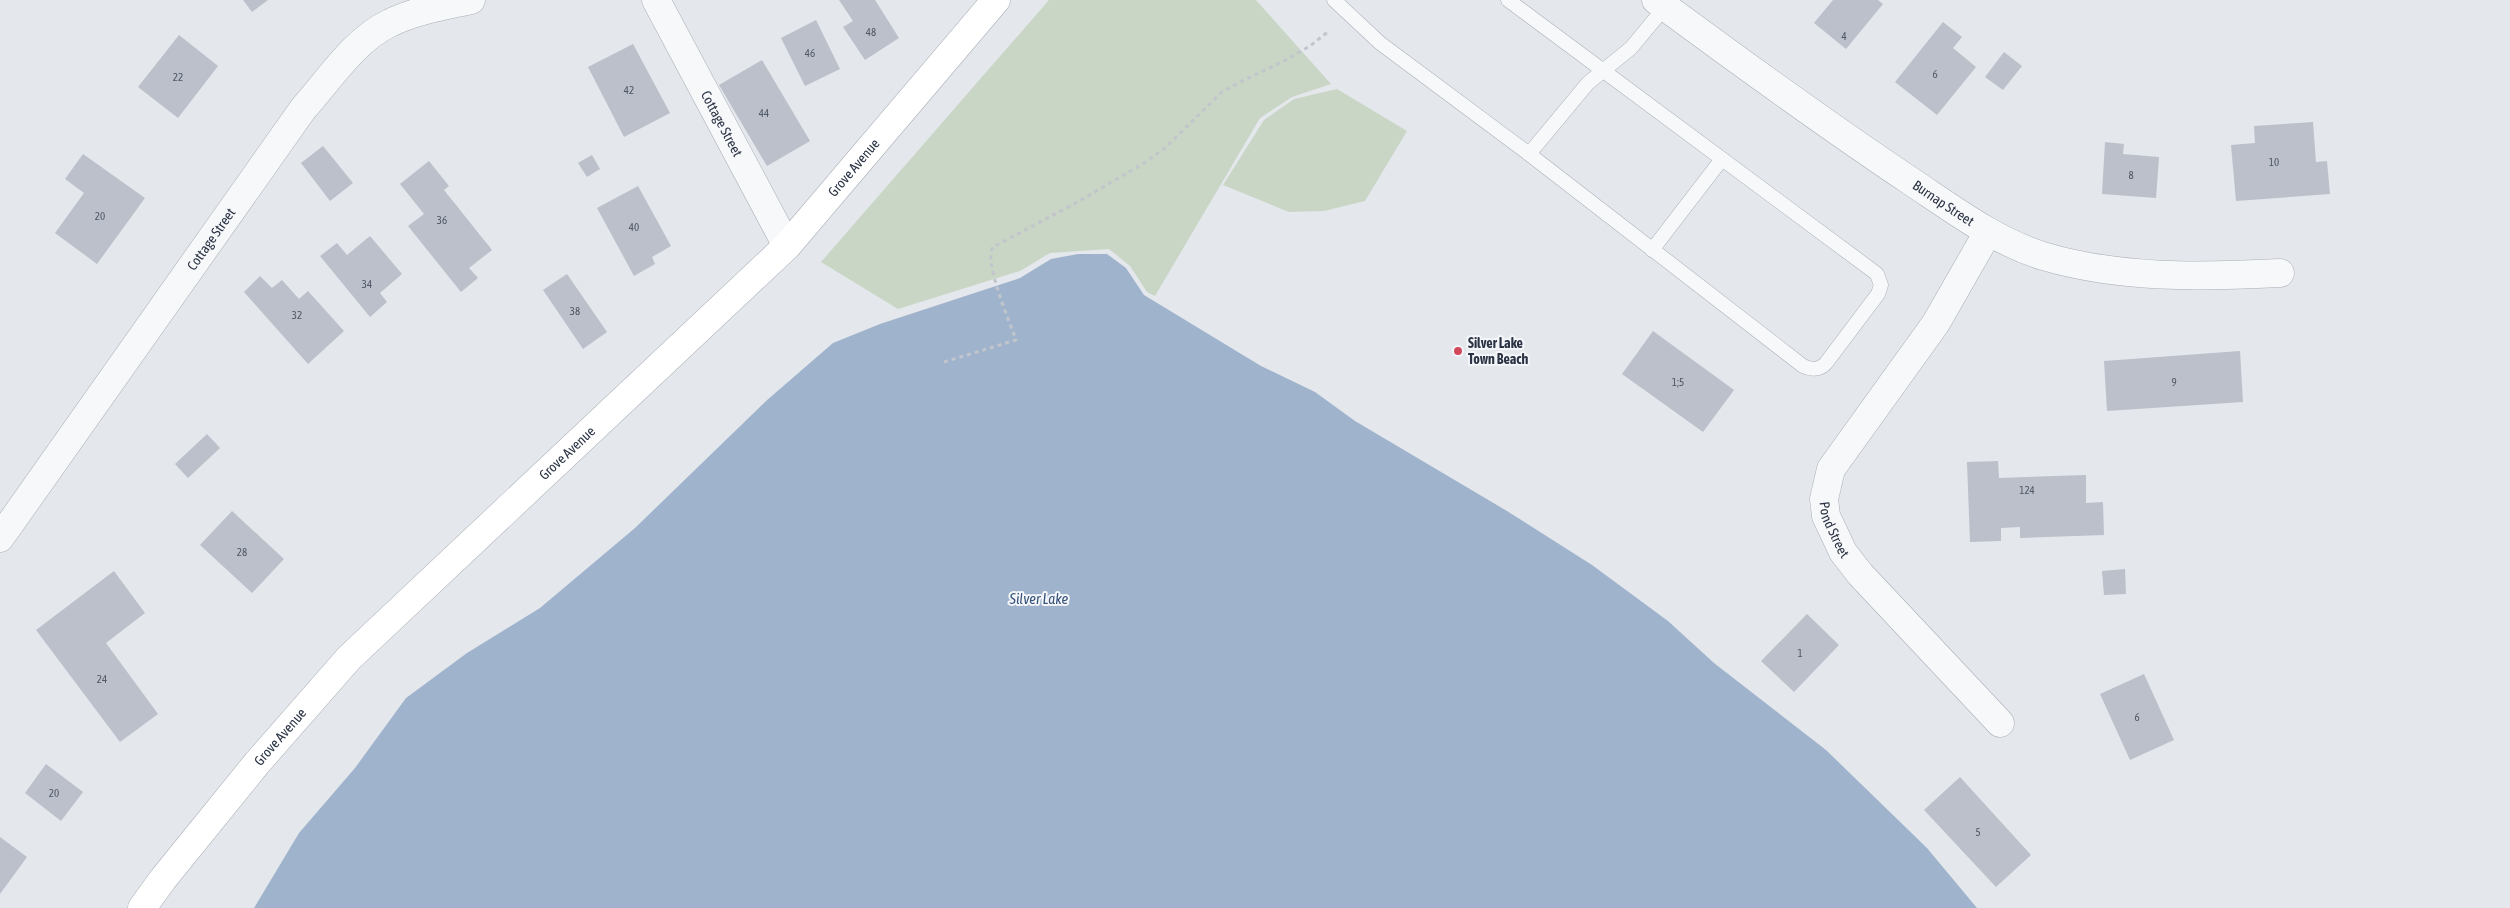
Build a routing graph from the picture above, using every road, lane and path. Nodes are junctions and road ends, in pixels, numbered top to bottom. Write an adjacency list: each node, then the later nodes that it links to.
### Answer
1 (471, 0): 16 (street, Cottage Street)
2 (656, 0): 12 (street, Cottage Street)
3 (996, 0): 12 (street, Grove Avenue)
4 (1334, 0): 7 (lane)
5 (1508, 0): 8 (lane)
6 (1661, 3): 8 (lane); 11 (street, Burnap Street)
7 (1349, 15): 9 (lane); 15 (path)
8 (1602, 71): 9 (lane); 10 (lane)
9 (1529, 154): 13 (lane)
10 (1722, 159): 13 (lane); 13 (lane)
11 (1988, 232): 14 (street, Burnap Street); 17 (street, Pond Street)
12 (788, 246): 18 (street, Grove Avenue)
13 (1652, 250)
14 (2280, 273)
15 (944, 362)
16 (0, 538)
17 (2000, 722)
18 (142, 908)

